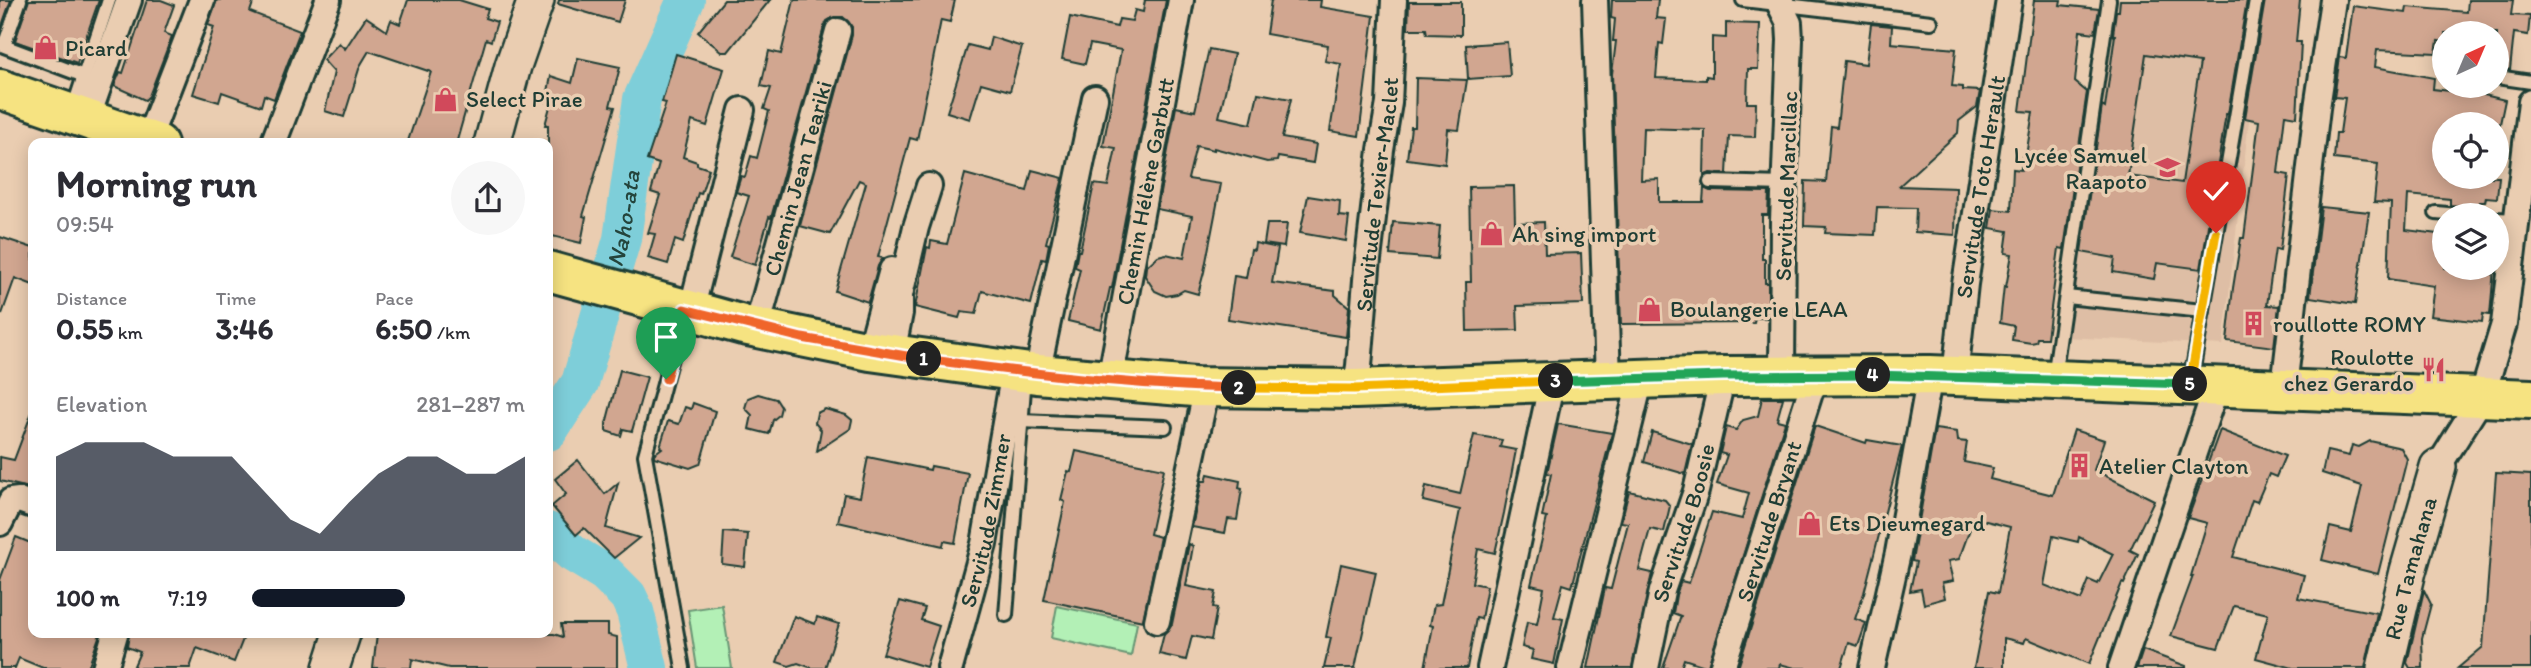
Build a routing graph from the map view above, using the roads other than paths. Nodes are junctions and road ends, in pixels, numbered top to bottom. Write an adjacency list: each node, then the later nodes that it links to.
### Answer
1 (20, 0): 19 (lane)
2 (110, 0): 18 (lane)
3 (129, 0): 25 (street)
4 (202, 0): 27 (street)
5 (328, 0): 28 (street)
6 (536, 0): 29 (street)
7 (1181, 0): 46 (street, Chemin Hélène Garbutt)
8 (1394, 0): 51 (street, Servitude Texier-Maclet)
9 (1595, 0): 44 (street)
10 (1743, 0): 15 (lane)
11 (2009, 0): 42 (street, Servitude Toto Herault)
12 (2109, 0): 35 (lane)
13 (2256, 0): 37 (lane)
14 (2333, 0): 50 (street)
15 (1780, 3): 16 (lane); 31 (street, Servitude Marcillac)
16 (1931, 22)
17 (838, 31): 38 (street, Chemin Jean Teariki)
18 (84, 76): 19 (lane); 25 (lane)
19 (2, 77): 25 (main road)
20 (2510, 79): 21 (lane)
21 (2531, 82)
22 (1096, 98): 40 (street, Servitude Zimmer)
23 (2531, 102): 33 (street)
24 (742, 110): 36 (street)
25 (79, 117): 26 (main road)
26 (132, 138)
27 (138, 138)
28 (275, 138)
29 (494, 138)
30 (1710, 182): 31 (lane)
31 (1785, 184): 41 (street, Servitude Marcillac)
32 (922, 185): 39 (street)
33 (2515, 216): 52 (street)
34 (561, 275): 36 (main road)
35 (2066, 297): 37 (lane); 45 (lane)
36 (687, 310): 38 (main road); 65 (lane)
37 (2203, 311): 48 (lane)
38 (757, 327): 39 (main road)
39 (881, 352): 40 (main road)
40 (1025, 372): 46 (main road); 54 (lane); 66 (street, Servitude Zimmer)
41 (1798, 375): 42 (main road); 43 (main road); 70 (street, Servitude Bryant)
42 (1943, 375): 45 (main road); 71 (street, Servitude Toto Herault)
43 (1723, 376): 44 (main road); 69 (street, Servitude Boosie)
44 (1625, 379): 47 (main road); 68 (street)
45 (2053, 379): 48 (main road)
46 (1110, 380): 49 (main road)
47 (1552, 381): 51 (main road); 67 (street)
48 (2204, 384): 50 (main road); 72 (street)
49 (1208, 387): 51 (main road); 60 (street)
50 (2284, 387): 52 (main road)
51 (1354, 389)
52 (2471, 396): 53 (main road); 56 (street)
53 (2531, 399)
54 (1021, 421): 55 (lane); 59 (lane)
55 (1165, 427)
56 (2438, 467): 73 (street, Rue Tamahana)
57 (28, 503): 58 (street)
58 (0, 523)
59 (1006, 615)
60 (1157, 621)
61 (114, 638): 63 (street)
62 (341, 638): 64 (street)
63 (105, 668)
64 (331, 668)
65 (683, 668)
66 (950, 668)
67 (1490, 668)
68 (1570, 668)
69 (1646, 668)
70 (1721, 668)
71 (1872, 668)
72 (2121, 668)
73 (2385, 668)

